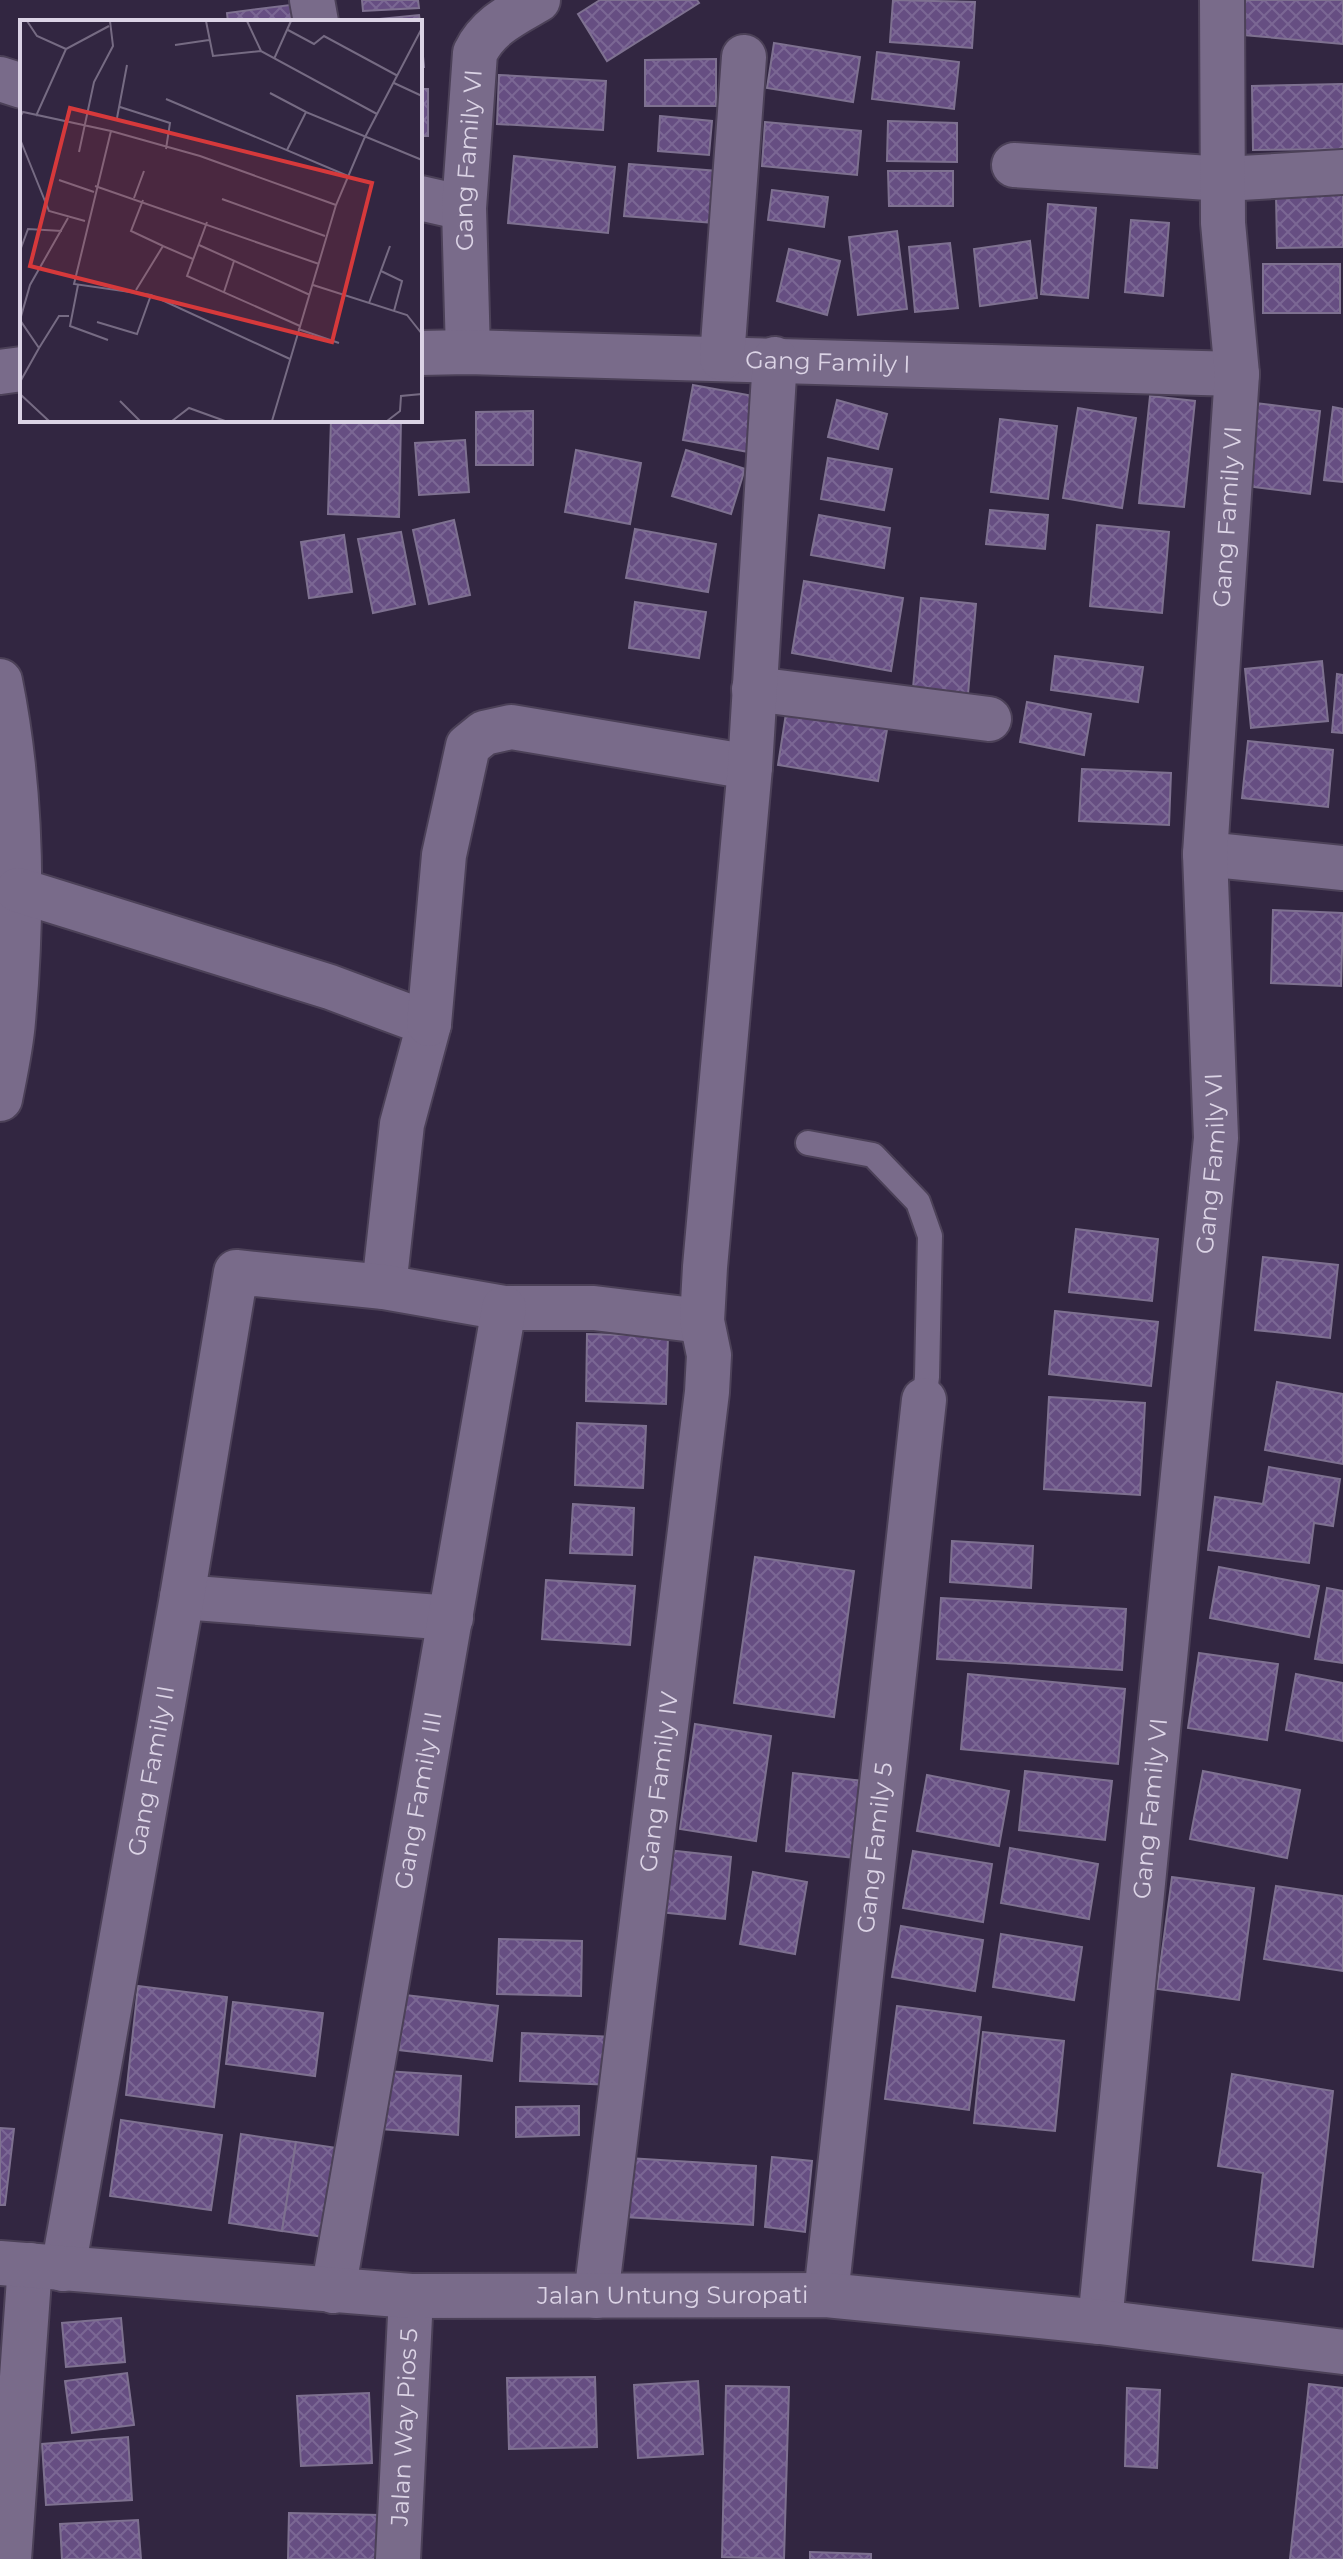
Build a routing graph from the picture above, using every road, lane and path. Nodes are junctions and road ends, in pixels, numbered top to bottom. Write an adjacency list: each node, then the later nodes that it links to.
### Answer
1 (312, 0): 4 (street)
2 (538, 0): 12 (street, Gang Family VI)
3 (1222, 0): 10 (street, Gang Family VI)
4 (316, 20)
5 (744, 57): 15 (street)
6 (0, 79): 7 (street)
7 (20, 85)
8 (1014, 165): 10 (street)
9 (1343, 172): 10 (street)
10 (1224, 179): 19 (street, Gang Family VI)
11 (422, 198): 12 (street)
12 (464, 208): 13 (street, Gang Family VI)
13 (468, 352): 14 (street, Gang Family I); 15 (street, Gang Family I)
14 (422, 353)
15 (722, 358): 16 (street, Gang Family I)
16 (775, 359): 19 (street, Gang Family I); 21 (street, Gang Family IV)
17 (20, 369): 18 (street)
18 (0, 372)
19 (1237, 374): 24 (street, Gang Family VI)
20 (0, 681): 26 (street)
21 (754, 689): 22 (street); 23 (street, Gang Family IV)
22 (989, 719)
23 (750, 767): 28 (street); 33 (street, Gang Family IV)
24 (1205, 854): 25 (street); 42 (street, Gang Family VI)
25 (1343, 868)
26 (18, 890): 27 (street); 28 (street)
27 (7, 1022): 29 (street)
28 (429, 1024): 31 (street)
29 (0, 1099)
30 (808, 1143): 34 (lane)
31 (384, 1287): 32 (street); 35 (street, Gang Family II)
32 (504, 1308): 33 (street); 36 (street, Gang Family III)
33 (702, 1321): 41 (street, Gang Family IV)
34 (924, 1400): 39 (street, Gang Family 5)
35 (182, 1597): 36 (street); 37 (street, Gang Family II)
36 (451, 1618): 38 (street, Gang Family III)
37 (31, 2266): 38 (street, Jalan Untung Suropati); 44 (street, Gang Family II)
38 (333, 2291): 40 (street, Jalan Untung Suropati)
39 (826, 2295): 41 (street, Jalan Untung Suropati); 42 (street, Jalan Untung Suropati)
40 (411, 2296): 41 (street, Jalan Untung Suropati); 45 (street, Jalan Way Pios 5)
41 (596, 2296)
42 (1100, 2322): 43 (street, Jalan Untung Suropati)
43 (1343, 2352)
44 (9, 2559)
45 (398, 2559)

